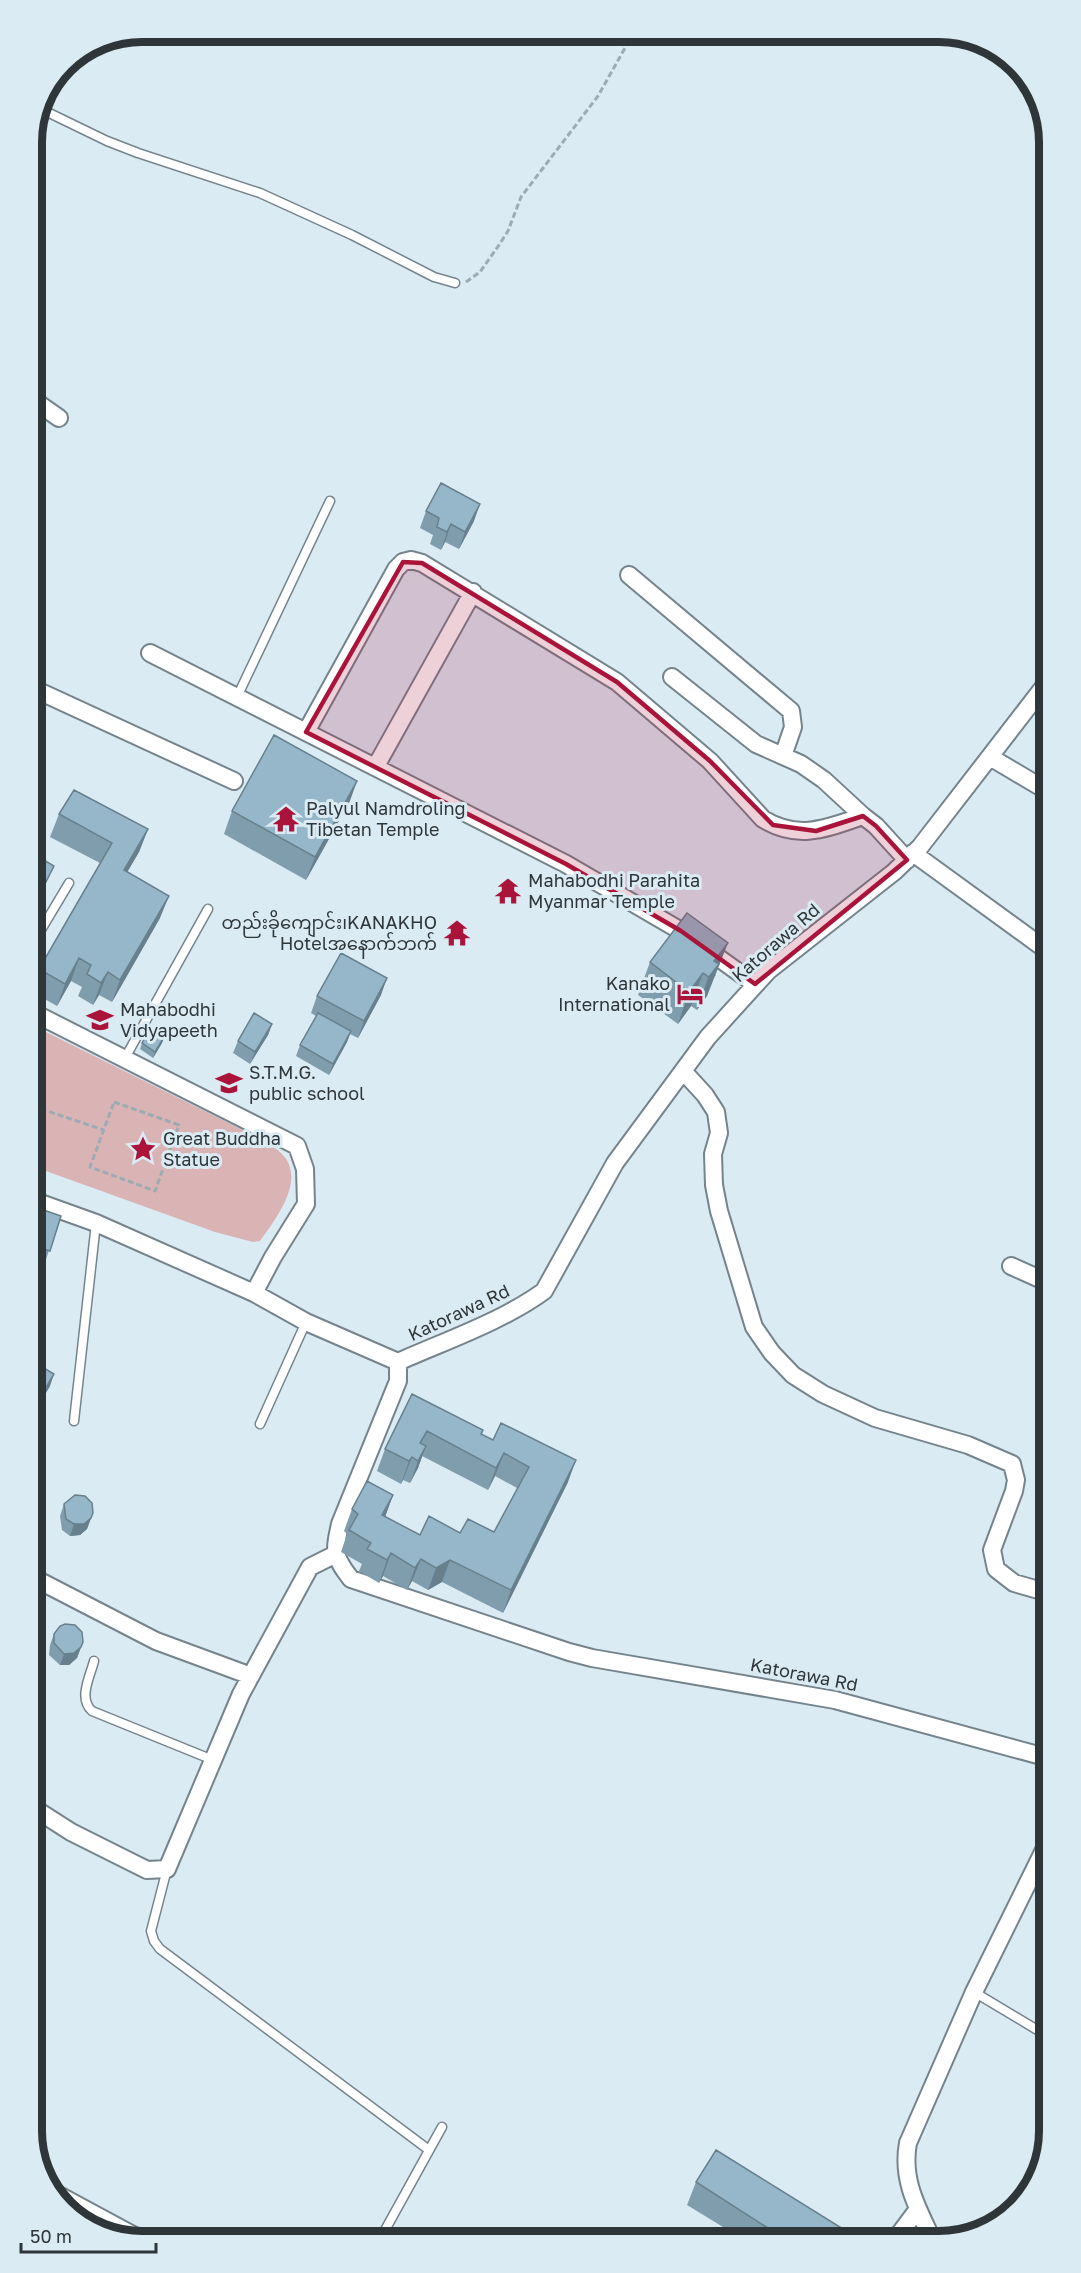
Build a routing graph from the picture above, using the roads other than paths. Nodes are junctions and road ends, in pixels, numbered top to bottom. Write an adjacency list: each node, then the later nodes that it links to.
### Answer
1 (47, 112): 2 (lane)
2 (455, 283)
3 (42, 406): 4 (street)
4 (58, 418)
5 (330, 501): 12 (lane)
6 (629, 575): 14 (street)
7 (473, 592): 13 (street); 16 (street); 19 (street)
8 (150, 653): 12 (street)
9 (672, 676): 14 (street)
10 (42, 693): 17 (street)
11 (1039, 695): 15 (street, Katorawa Rd)
12 (237, 697): 13 (street)
13 (306, 732): 16 (street)
14 (783, 756): 19 (street)
15 (990, 757): 18 (street); 20 (street, Katorawa Rd)
16 (376, 766): 25 (street)
17 (234, 781)
18 (1039, 786)
19 (863, 816): 20 (street)
20 (910, 857): 24 (street); 25 (street, Katorawa Rd)
21 (69, 883): 23 (lane)
22 (208, 909): 27 (lane)
23 (42, 928)
24 (1039, 944)
25 (755, 984): 28 (street, Katorawa Rd)
26 (42, 1017): 27 (street)
27 (125, 1058): 33 (street)
28 (683, 1071): 35 (street, Katorawa Rd); 40 (street)
29 (42, 1204): 30 (street)
30 (96, 1223): 33 (street); 36 (lane)
31 (1011, 1266): 32 (street)
32 (1039, 1278)
33 (254, 1293): 34 (street)
34 (306, 1322): 35 (street); 37 (lane)
35 (398, 1362): 38 (street, Katorawa Rd)
36 (74, 1421)
37 (260, 1424)
38 (336, 1554): 42 (street); 43 (street, Katorawa Rd)
39 (42, 1582): 42 (street)
40 (1039, 1590)
41 (94, 1661): 44 (lane)
42 (251, 1676): 44 (street)
43 (1039, 1755)
44 (213, 1760): 47 (street)
45 (42, 1813): 47 (street)
46 (1039, 1862): 48 (street)
47 (167, 1869): 51 (lane)
48 (974, 1992): 49 (lane); 53 (street)
49 (1039, 2030)
50 (442, 2127): 51 (lane)
51 (429, 2150): 55 (lane)
52 (70, 2201): 54 (street)
53 (918, 2209): 56 (street); 57 (street)
54 (122, 2229)
55 (385, 2231)
56 (902, 2231)
57 (928, 2231)

